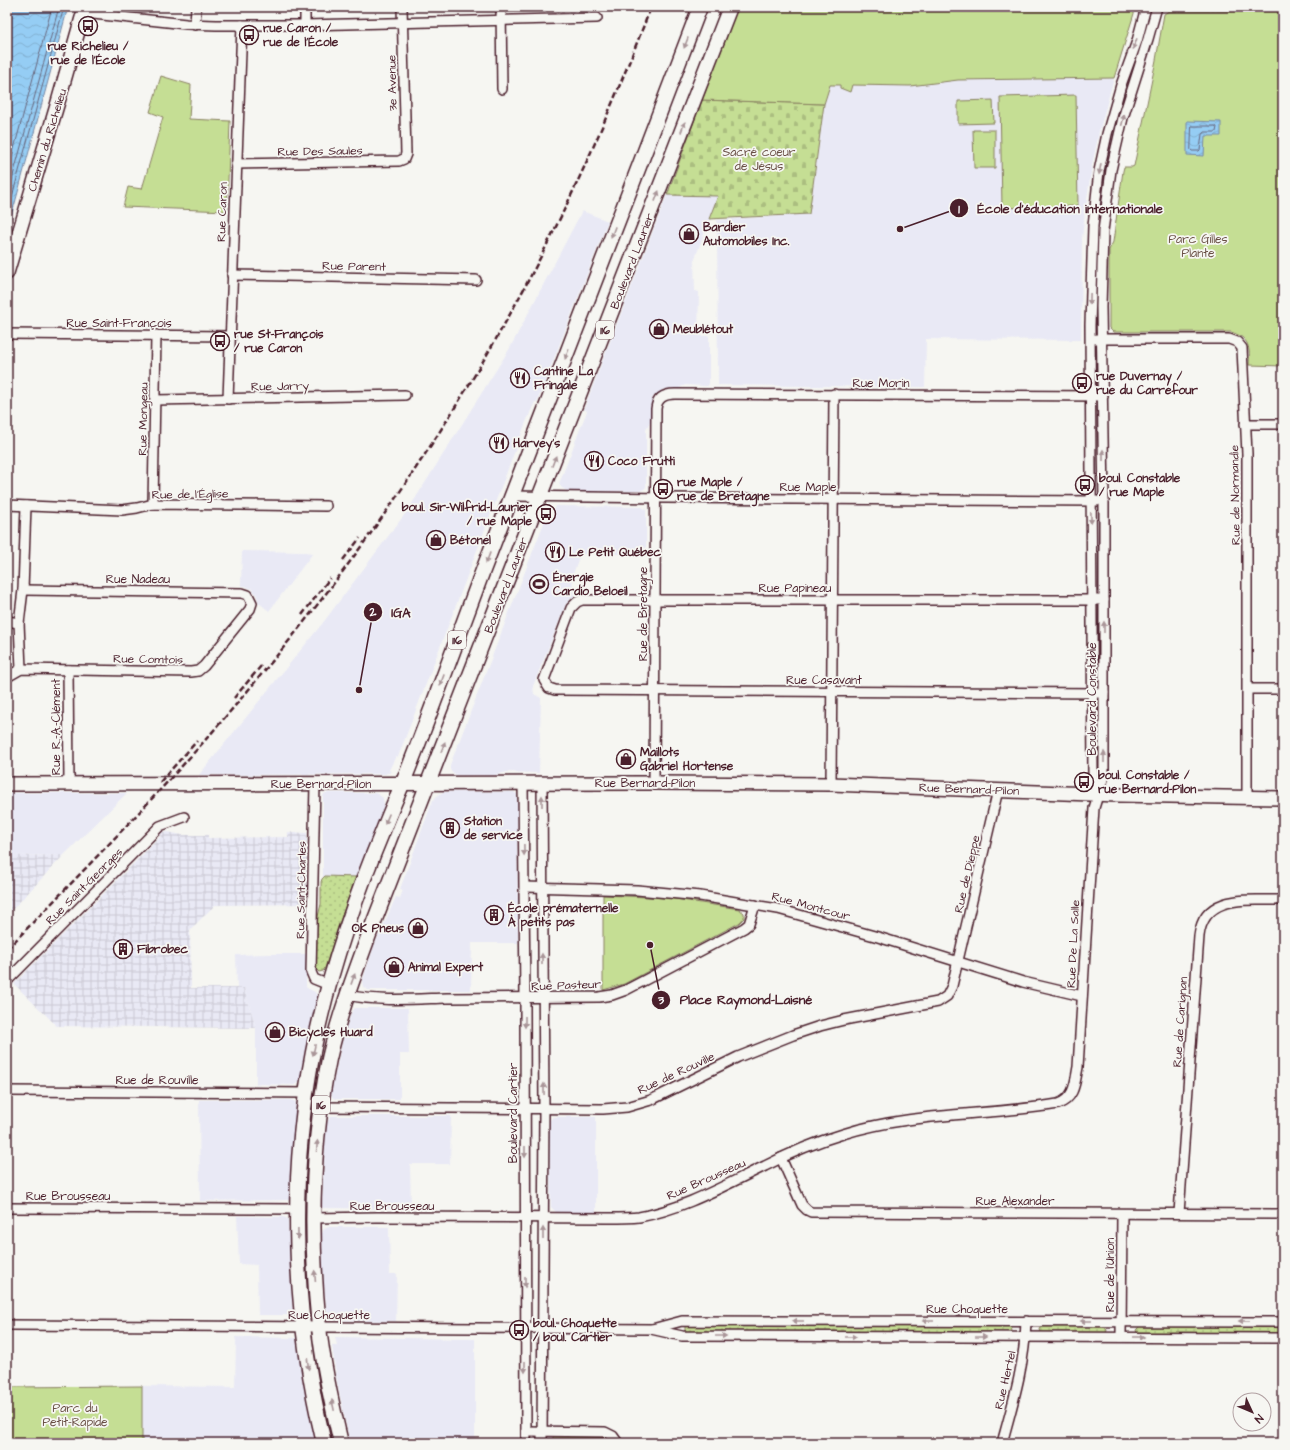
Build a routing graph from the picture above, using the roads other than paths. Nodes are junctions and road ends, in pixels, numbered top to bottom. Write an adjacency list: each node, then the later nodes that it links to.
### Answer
1 (196, 7): 13 (street)
2 (305, 7): 15 (street)
3 (402, 7): 12 (street, 3e Avenue)
4 (502, 7): 11 (street)
5 (700, 7): 40 (main road, 116, one-way to 40)
6 (730, 7): 41 (main road, Boulevard Laurier / 116, one-way to 6)
7 (1146, 7): 16 (street, Boulevard Constable, one-way to 16)
8 (1157, 7): 17 (street, Boulevard Constable)
9 (84, 10): 13 (street); 23 (main road, Chemin du Richelieu)
10 (597, 18): 11 (street)
11 (502, 20): 12 (street); 18 (street)
12 (403, 22): 15 (street); 19 (street, 3e Avenue)
13 (195, 24): 14 (street)
14 (242, 25): 15 (street); 20 (street, Rue Caron)
15 (305, 25)
16 (1121, 85): 17 (street); 21 (street, Boulevard Constable, one-way to 21)
17 (1132, 88): 22 (street, Boulevard Constable, one-way to 17)
18 (502, 90)
19 (404, 159): 20 (street, Rue Des Saules)
20 (236, 164): 24 (street, Rue Caron)
21 (1092, 244): 22 (street); 29 (street, Boulevard Constable, one-way to 29)
22 (1102, 244): 30 (street, Boulevard Constable)
23 (7, 273)
24 (232, 275): 25 (street, Rue Parent); 28 (street, Rue Caron)
25 (476, 280)
26 (7, 334): 27 (street, Rue Saint-François)
27 (156, 335): 28 (street, Rue Saint-François); 36 (street, Rue Mongeau)
28 (230, 336): 37 (street, Rue Caron)
29 (1090, 339): 30 (street, Rue de Normandie); 33 (street, Boulevard Constable)
30 (1102, 339): 34 (street, Boulevard Constable); 38 (street, Rue de Normandie)
31 (834, 394): 33 (street, Rue Morin); 35 (street, Rue Morin); 43 (street)
32 (405, 395): 37 (street, Rue Jarry)
33 (1091, 396): 34 (street, Rue Morin); 44 (street, Boulevard Constable)
34 (1103, 396): 45 (street, Boulevard Constable, one-way to 34)
35 (661, 398): 42 (street, Rue de Bretagne)
36 (155, 400): 37 (street, Rue Jarry); 46 (street, Rue Mongeau)
37 (228, 400)
38 (1245, 424): 39 (street); 62 (street, Rue de Normandie)
39 (1283, 424)
40 (512, 496): 41 (street, Rue Maple); 75 (main road, 116, one-way to 75)
41 (540, 497): 42 (street, Rue Maple); 68 (main road, Boulevard Laurier / 116, one-way to 41)
42 (655, 498): 43 (street, Rue Maple); 52 (street, Rue de Bretagne)
43 (834, 500): 44 (street, Rue Maple); 53 (street)
44 (1091, 501): 45 (street, Rue Maple); 54 (street, Boulevard Constable, one-way to 54)
45 (1104, 501): 55 (street, Boulevard Constable)
46 (153, 504): 48 (street, Rue de l'Église); 49 (street, Rue de l'Église)
47 (7, 505): 48 (street, Rue de l'Église)
48 (26, 506): 50 (street)
49 (326, 506)
50 (23, 590): 51 (street, Rue Nadeau); 57 (street)
51 (251, 599): 59 (street, Rue Comtois)
52 (655, 600): 53 (street, Rue Papineau); 61 (street, Rue Papineau); 64 (street, Rue de Bretagne)
53 (832, 600): 54 (street, Rue Papineau); 65 (street)
54 (1092, 600): 55 (street, Rue Papineau); 66 (street, Boulevard Constable)
55 (1104, 600): 67 (street, Boulevard Constable, one-way to 55)
56 (7, 621): 57 (street)
57 (19, 623): 58 (street)
58 (21, 669): 59 (street, Rue Comtois); 60 (street)
59 (68, 670): 73 (street, Rue R.-A.-Clément)
60 (7, 677)
61 (546, 685): 64 (street, Rue Casavant)
62 (1248, 689): 63 (street); 79 (street, Rue de Normandie)
63 (1283, 689)
64 (654, 691): 65 (street, Rue Casavant); 71 (street, Rue de Bretagne)
65 (832, 692): 66 (street, Rue Casavant); 76 (street)
66 (1093, 693): 67 (street, Rue Casavant); 78 (street, Boulevard Constable)
67 (1104, 693): 78 (street, Boulevard Constable, one-way to 67)
68 (428, 783): 69 (main road, Rue Bernard-Pilon); 75 (main road, Rue Bernard-Pilon); 89 (main road, 116, one-way to 68)
69 (523, 783): 70 (main road, Rue Bernard-Pilon); 82 (street, Boulevard Cartier, one-way to 82)
70 (542, 783): 71 (main road, Rue Bernard-Pilon); 83 (street, one-way to 70)
71 (654, 783): 76 (main road, Rue Bernard-Pilon)
72 (7, 784): 73 (main road, Rue Bernard-Pilon)
73 (69, 784): 74 (main road, Rue Bernard-Pilon)
74 (315, 784): 75 (main road, Rue Bernard-Pilon); 88 (street, Rue Saint-Charles)
75 (402, 784): 88 (main road, 116, one-way to 88)
76 (831, 784): 77 (main road, Rue Bernard-Pilon)
77 (998, 790): 78 (main road, Rue Bernard-Pilon); 86 (street, Rue de Dieppe)
78 (1097, 794): 79 (main road, Rue Bernard-Pilon); 90 (street, Rue De La Salle)
79 (1247, 798): 80 (main road, Rue Bernard-Pilon)
80 (1283, 798)
81 (184, 817): 87 (street, Rue Saint-Georges)
82 (525, 887): 83 (street, Rue Montcour); 91 (street, Boulevard Cartier)
83 (542, 887): 85 (street, Rue Montcour); 92 (street, one-way to 83)
84 (1283, 900): 102 (street, Rue de Carignan)
85 (755, 905): 86 (street, Rue Montcour); 92 (street, Rue Pasteur)
86 (958, 963): 90 (street, Rue Montcour); 98 (street, Rue de Rouville)
87 (7, 981)
88 (328, 985): 94 (main road, 116, one-way to 94)
89 (347, 995): 91 (street, Rue Pasteur); 96 (main road, 116)
90 (1082, 996): 95 (street, Rue De La Salle)
91 (525, 998): 92 (street, Rue Pasteur); 97 (street, Boulevard Cartier, one-way to 97)
92 (542, 998): 98 (street, one-way to 92)
93 (7, 1091): 94 (street, Rue de Rouville)
94 (306, 1093): 101 (main road, 116)
95 (1072, 1094): 99 (street, Rue Brousseau)
96 (321, 1107): 97 (street, Rue de Rouville); 105 (main road, 116, one-way to 96)
97 (526, 1108): 98 (street, Rue de Rouville); 106 (street, Boulevard Cartier, one-way to 106)
98 (544, 1109): 107 (street)
99 (781, 1158): 103 (street, Rue Alexander); 107 (street, Rue Brousseau)
100 (7, 1208): 101 (street, Rue Brousseau)
101 (297, 1209): 112 (main road, 116, one-way to 112)
102 (1179, 1213): 103 (street, Rue Alexander); 104 (street, Rue Alexander)
103 (1122, 1214): 108 (street, Rue de l'Union)
104 (1283, 1214)
105 (313, 1218): 106 (street, Rue Brousseau); 113 (main road, 116, one-way to 105)
106 (525, 1218): 107 (street, Rue Brousseau); 114 (street, Boulevard Cartier, one-way to 114)
107 (543, 1218): 115 (street, one-way to 107)
108 (1122, 1321): 109 (street, Rue Choquette, one-way to 109); 110 (street, Rue Choquette, one-way to 108); 118 (street, Rue de l'Union)
109 (1026, 1322): 116 (street, Rue Choquette, one-way to 116); 117 (street, Rue Hertel)
110 (1283, 1322)
111 (7, 1324): 112 (street, Rue Choquette)
112 (304, 1327): 113 (street, Rue Choquette); 122 (main road, 116, one-way to 122)
113 (319, 1327): 114 (street, Rue Choquette); 123 (main road, 116, one-way to 113)
114 (525, 1328): 115 (street, Rue Choquette); 120 (street, Boulevard Cartier, one-way to 120)
115 (542, 1328): 116 (street, Rue Choquette); 121 (street)
116 (651, 1329): 117 (street, Rue Choquette, one-way to 117)
117 (1026, 1337): 118 (street, Rue Choquette); 127 (street, Rue Hertel)
118 (1121, 1337): 119 (street, Rue Choquette, one-way to 119)
119 (1283, 1338)
120 (526, 1431): 121 (street); 124 (street, Boulevard Cartier)
121 (542, 1431): 125 (street); 126 (street)
122 (324, 1443)
123 (341, 1443)
124 (526, 1443)
125 (542, 1443)
126 (618, 1443)
127 (1002, 1443)

